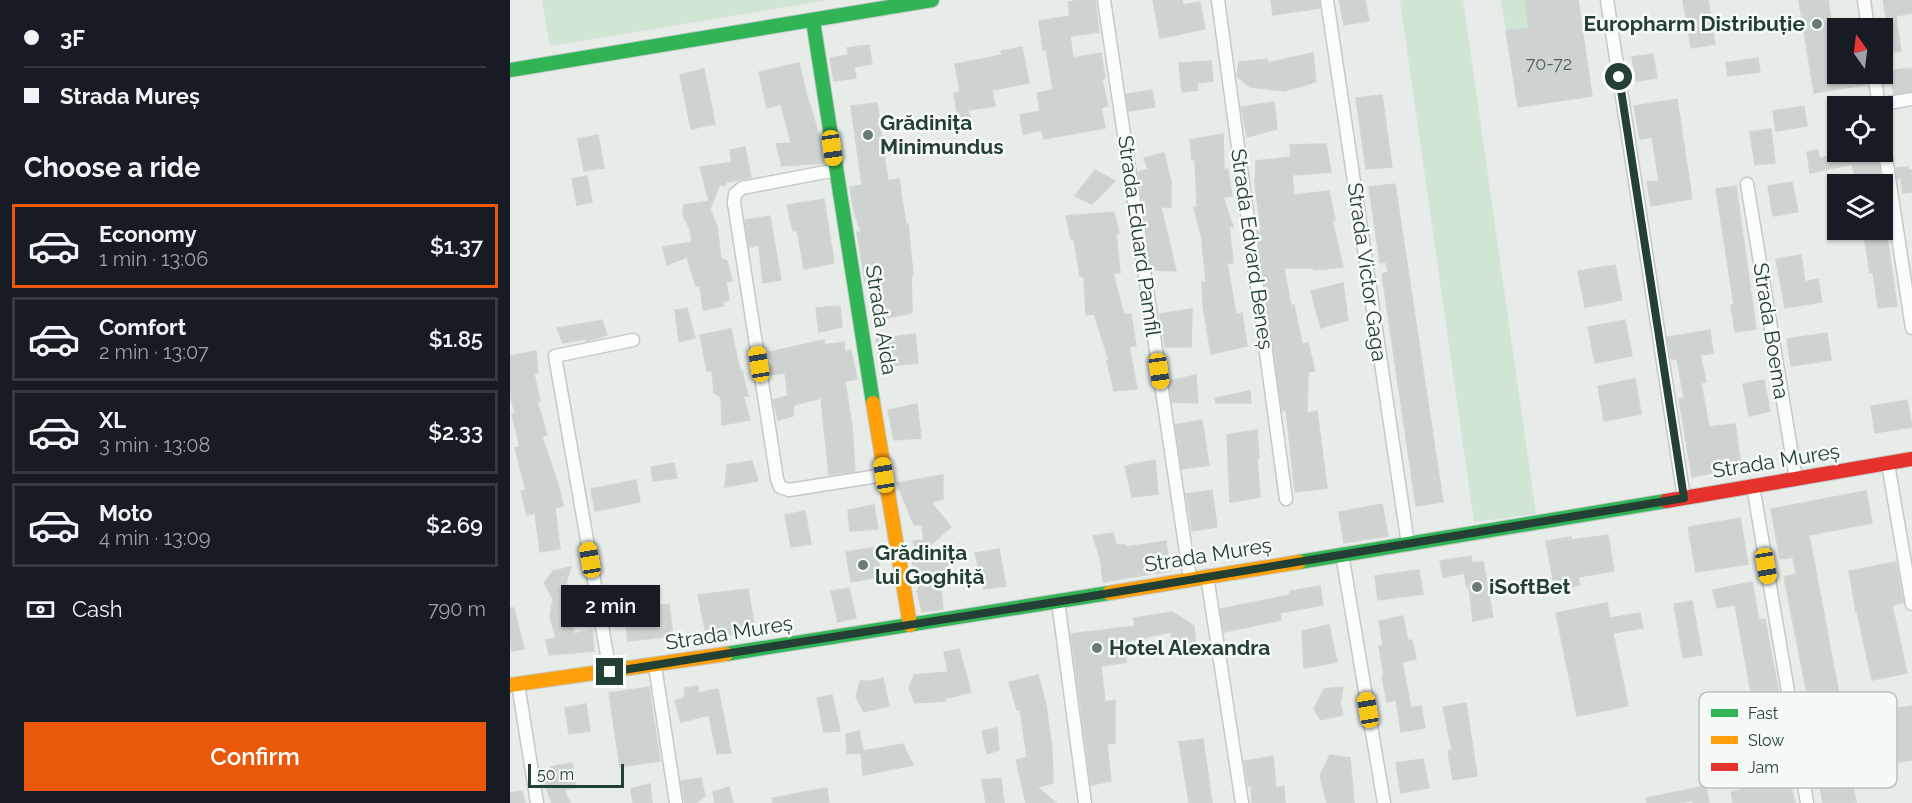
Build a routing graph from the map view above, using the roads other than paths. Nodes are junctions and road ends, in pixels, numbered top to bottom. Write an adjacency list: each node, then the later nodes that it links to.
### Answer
1 (932, 0): 8 (street)
2 (1104, 0): 27 (street, Strada Eduard Pamfil)
3 (1218, 0): 23 (street, Strada Edvard Beneș)
4 (1327, 0): 24 (street, Strada Victor Gaga)
5 (1607, 0): 22 (street)
6 (1864, 0): 7 (street)
7 (1867, 18)
8 (813, 21): 9 (street); 13 (street, Strada Aida)
9 (510, 70)
10 (1912, 99): 11 (street)
11 (1893, 103)
12 (1887, 162): 15 (street)
13 (836, 170): 19 (street, Strada Aida); 19 (street)
14 (1747, 184): 20 (street, Strada Boema)
15 (1912, 328)
16 (633, 340): 32 (street)
17 (1912, 459): 18 (street, Strada Mureș)
18 (1888, 464): 20 (street, Strada Mureș); 29 (street)
19 (884, 475): 30 (street, Strada Aida)
20 (1796, 479): 21 (street, Strada Mureș)
21 (1753, 486): 22 (street, Strada Mureș); 34 (street)
22 (1684, 498): 24 (street, Strada Mureș)
23 (1286, 499)
24 (1408, 544): 25 (street, Strada Mureș)
25 (1342, 554): 26 (street, Strada Mureș); 40 (street)
26 (1207, 576): 27 (street, Strada Mureș); 39 (street)
27 (1190, 579): 28 (street, Strada Mureș)
28 (1058, 601): 30 (street, Strada Mureș); 38 (street)
29 (1912, 604)
30 (910, 625): 31 (street, Strada Mureș)
31 (655, 666): 32 (street, Strada Mureș); 37 (street)
32 (610, 672): 33 (street, Strada Mureș)
33 (514, 685): 36 (street)
34 (1788, 692)
35 (1804, 788): 41 (street)
36 (537, 803)
37 (676, 803)
38 (1085, 803)
39 (1242, 803)
40 (1384, 803)
41 (1807, 803)

